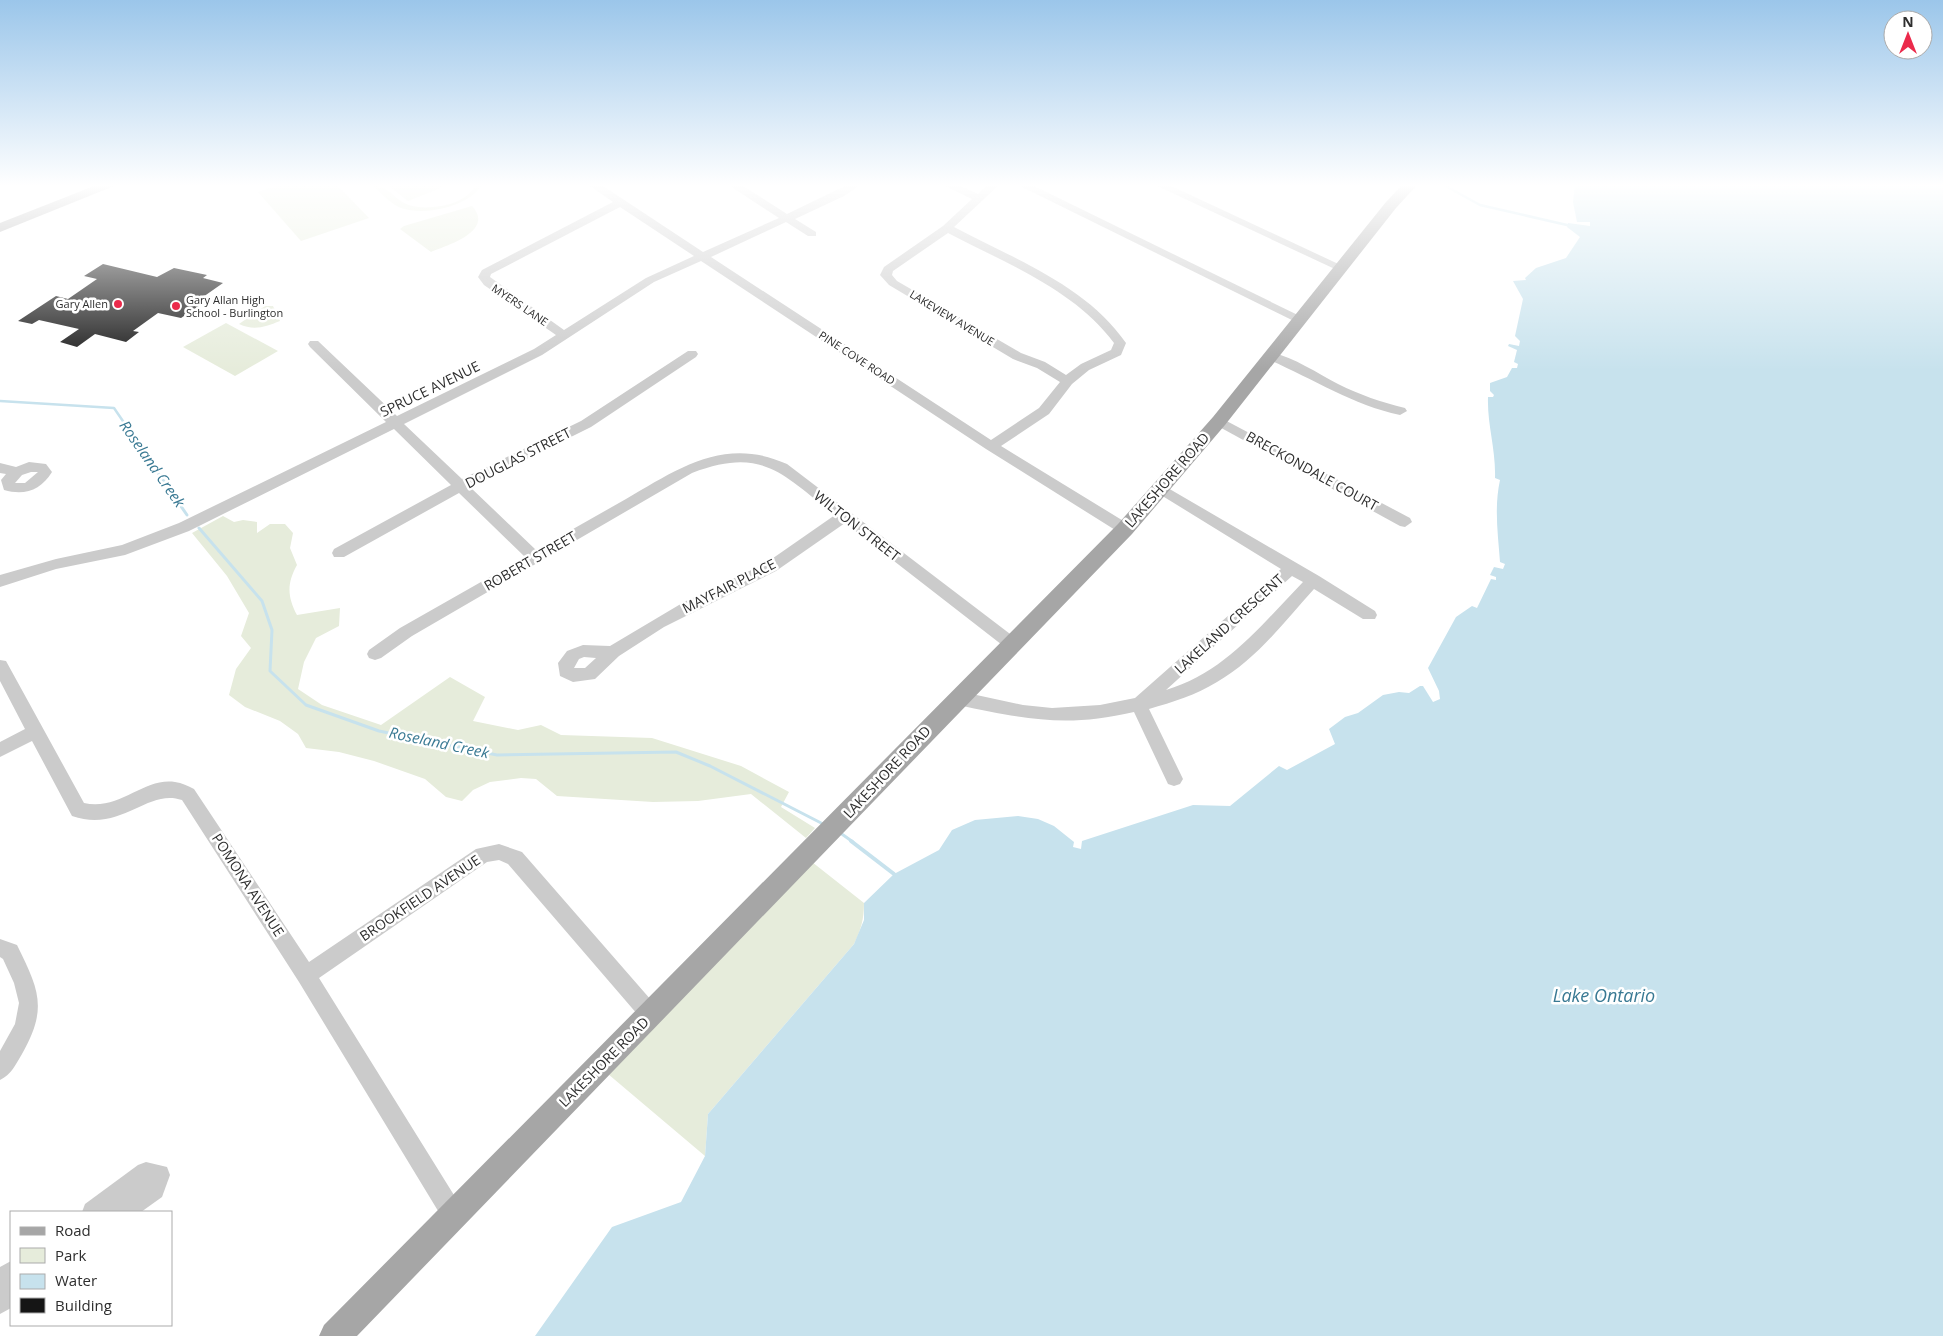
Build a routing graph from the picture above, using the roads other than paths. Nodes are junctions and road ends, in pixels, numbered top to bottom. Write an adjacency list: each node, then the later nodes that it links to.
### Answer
1 (536, 246): 12 (street, MYERS LANE)
2 (685, 246): 9 (street, PINE COVE ROAD)
3 (721, 246): 9 (street, SPRUCE AVENUE)
4 (921, 246): 16 (street, LAKEVIEW AVENUE)
5 (980, 246): 16 (street)
6 (1150, 246): 11 (street)
7 (1294, 246): 10 (street)
8 (1358, 246): 10 (main road, LAKESHORE ROAD)
9 (700, 256): 12 (street, SPRUCE AVENUE); 20 (street, PINE COVE ROAD)
10 (1341, 268): 11 (main road, LAKESHORE ROAD)
11 (1300, 319): 15 (main road, LAKESHORE ROAD)
12 (564, 335): 19 (street, SPRUCE AVENUE)
13 (314, 344): 19 (street)
14 (692, 354): 24 (street, DOUGLAS STREET)
15 (1271, 356): 17 (street); 18 (main road, LAKESHORE ROAD)
16 (1067, 381): 20 (street)
17 (1400, 411)
18 (1219, 421): 25 (main road, LAKESHORE ROAD); 27 (street, BRECKONDALE COURT)
19 (396, 423): 24 (street); 32 (street, SPRUCE AVENUE)
20 (991, 446): 28 (street, PINE COVE ROAD)
21 (0, 468): 23 (street)
22 (687, 470): 26 (street, WILTON STREET); 30 (street, ROBERT STREET)
23 (17, 472)
24 (462, 486): 29 (street, DOUGLAS STREET); 30 (street)
25 (1161, 489): 28 (main road, LAKESHORE ROAD); 31 (street)
26 (844, 516): 34 (street, WILTON STREET); 35 (street, MAYFAIR PLACE)
27 (1405, 522)
28 (1126, 529): 34 (main road, LAKESHORE ROAD)
29 (339, 553)
30 (535, 558): 36 (street, ROBERT STREET)
31 (1314, 580): 33 (street); 39 (street, LAKELAND CRESCENT); 39 (street, LAKELAND CRESCENT)
32 (0, 581)
33 (1369, 615)
34 (1012, 644): 38 (main road, LAKESHORE ROAD)
35 (612, 652)
36 (375, 654)
37 (0, 666): 40 (street, POMONA AVENUE)
38 (958, 698): 39 (street, LAKELAND CRESCENT); 45 (main road, LAKESHORE ROAD)
39 (1139, 705): 42 (street)
40 (36, 731): 41 (street); 44 (street, POMONA AVENUE)
41 (0, 750)
42 (1174, 779)
43 (0, 948): 46 (street)
44 (306, 975): 45 (street, BROOKFIELD AVENUE); 49 (street, POMONA AVENUE)
45 (651, 1015): 49 (main road, LAKESHORE ROAD)
46 (0, 1069)
47 (94, 1211): 48 (street)
48 (124, 1211)
49 (454, 1216): 50 (main road, LAKESHORE ROAD)
50 (335, 1336)

